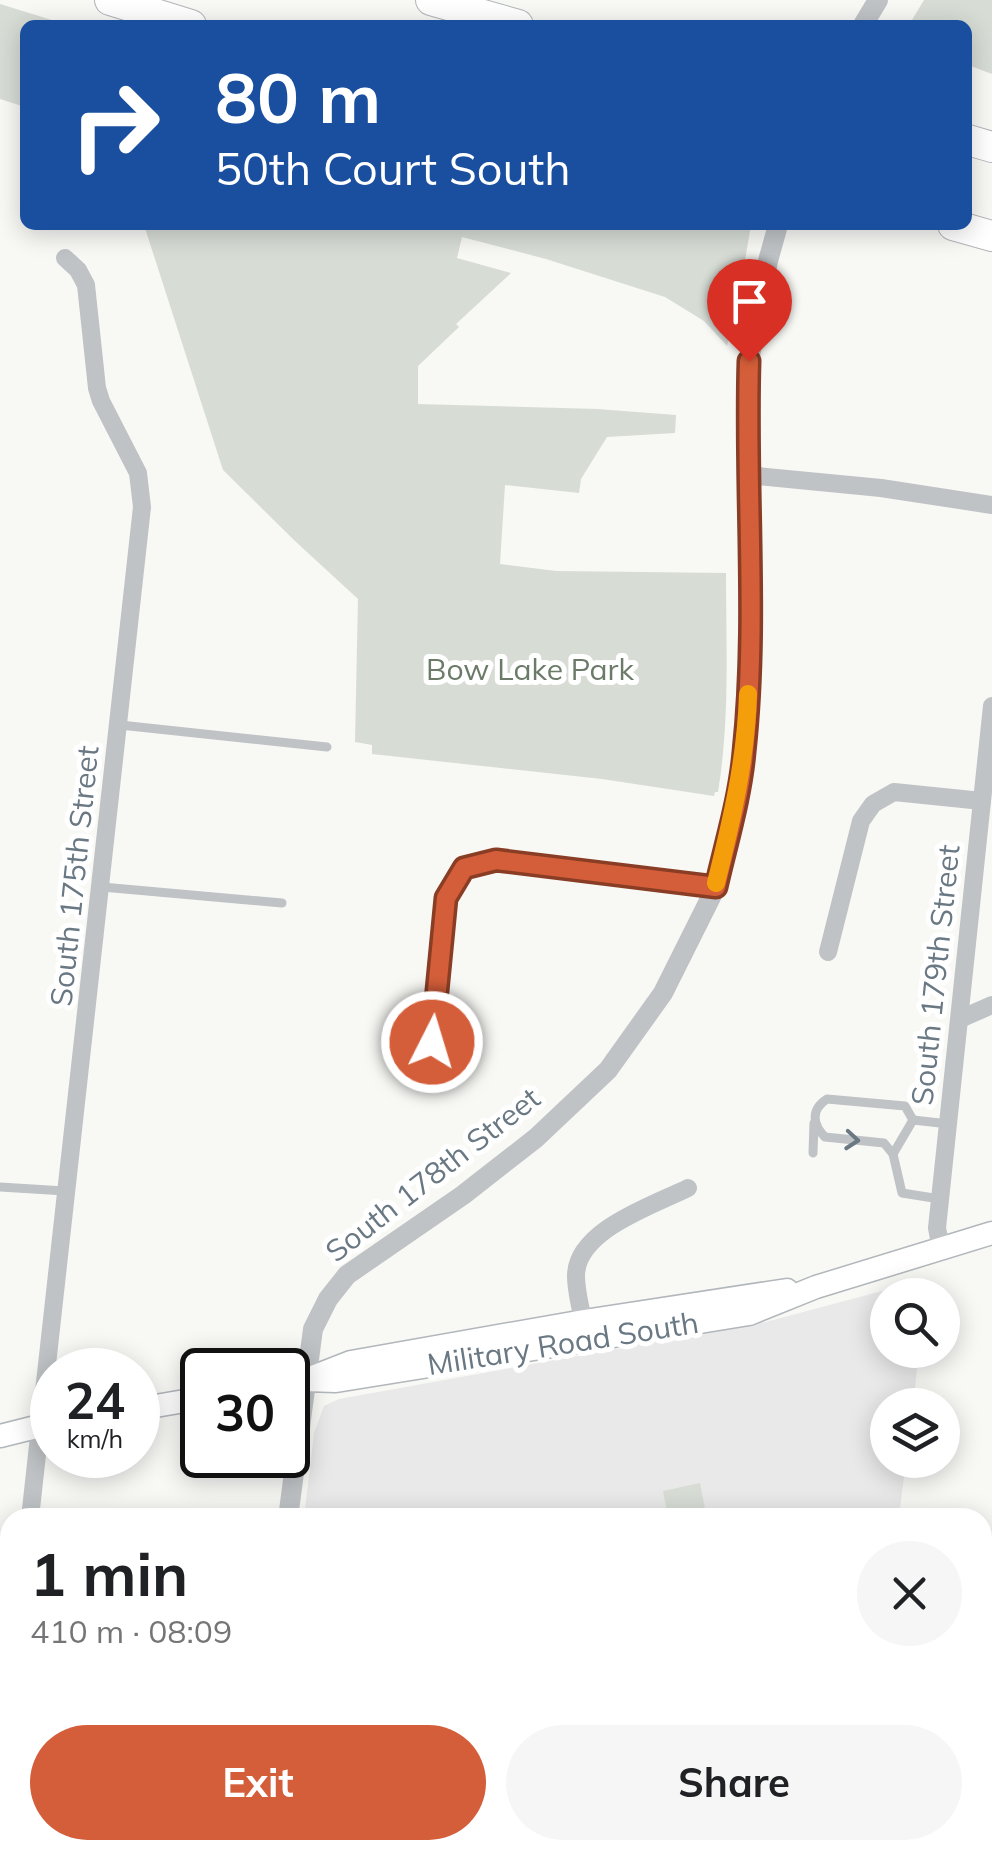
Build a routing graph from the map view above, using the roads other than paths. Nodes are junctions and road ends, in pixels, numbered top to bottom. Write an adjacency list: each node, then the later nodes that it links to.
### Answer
1 (110, 0): 3 (highway)
2 (430, 0): 4 (highway)
3 (174, 20)
4 (500, 20)
5 (777, 230): 7 (street, South 178th Street)
6 (65, 258): 10 (street, South 175th Street)
7 (747, 475): 8 (street); 14 (street, South 178th Street)
8 (992, 505)
9 (992, 706): 12 (street, South 179th Street)
10 (120, 724): 11 (lane); 13 (street, South 175th Street)
11 (327, 747)
12 (982, 801): 16 (street); 18 (street, South 179th Street)
13 (102, 887): 15 (lane); 27 (street, South 175th Street)
14 (716, 887): 19 (street); 33 (street, South 178th Street)
15 (282, 903)
16 (828, 952)
17 (992, 1005): 18 (street)
18 (960, 1019): 22 (street, South 179th Street)
19 (432, 1042)
20 (814, 1120): 21 (lane); 23 (lane); 24 (lane, one-way to 24)
21 (913, 1120): 22 (lane); 24 (lane)
22 (949, 1124): 28 (street, South 179th Street)
23 (813, 1153)
24 (893, 1154): 28 (lane)
25 (0, 1187): 27 (lane)
26 (688, 1188): 31 (street)
27 (68, 1191): 32 (street, South 175th Street)
28 (940, 1199): 30 (street, South 179th Street)
29 (992, 1234): 30 (main road, Military Road South)
30 (941, 1248): 31 (main road, Military Road South)
31 (585, 1331): 34 (main road, Military Road South)
32 (54, 1348)
33 (307, 1348)
34 (310, 1381)
35 (30, 1428): 36 (main road)
36 (0, 1436)
37 (37, 1478): 39 (street, South 175th Street)
38 (290, 1478): 40 (street, South 178th Street)
39 (32, 1508)
40 (289, 1508)

